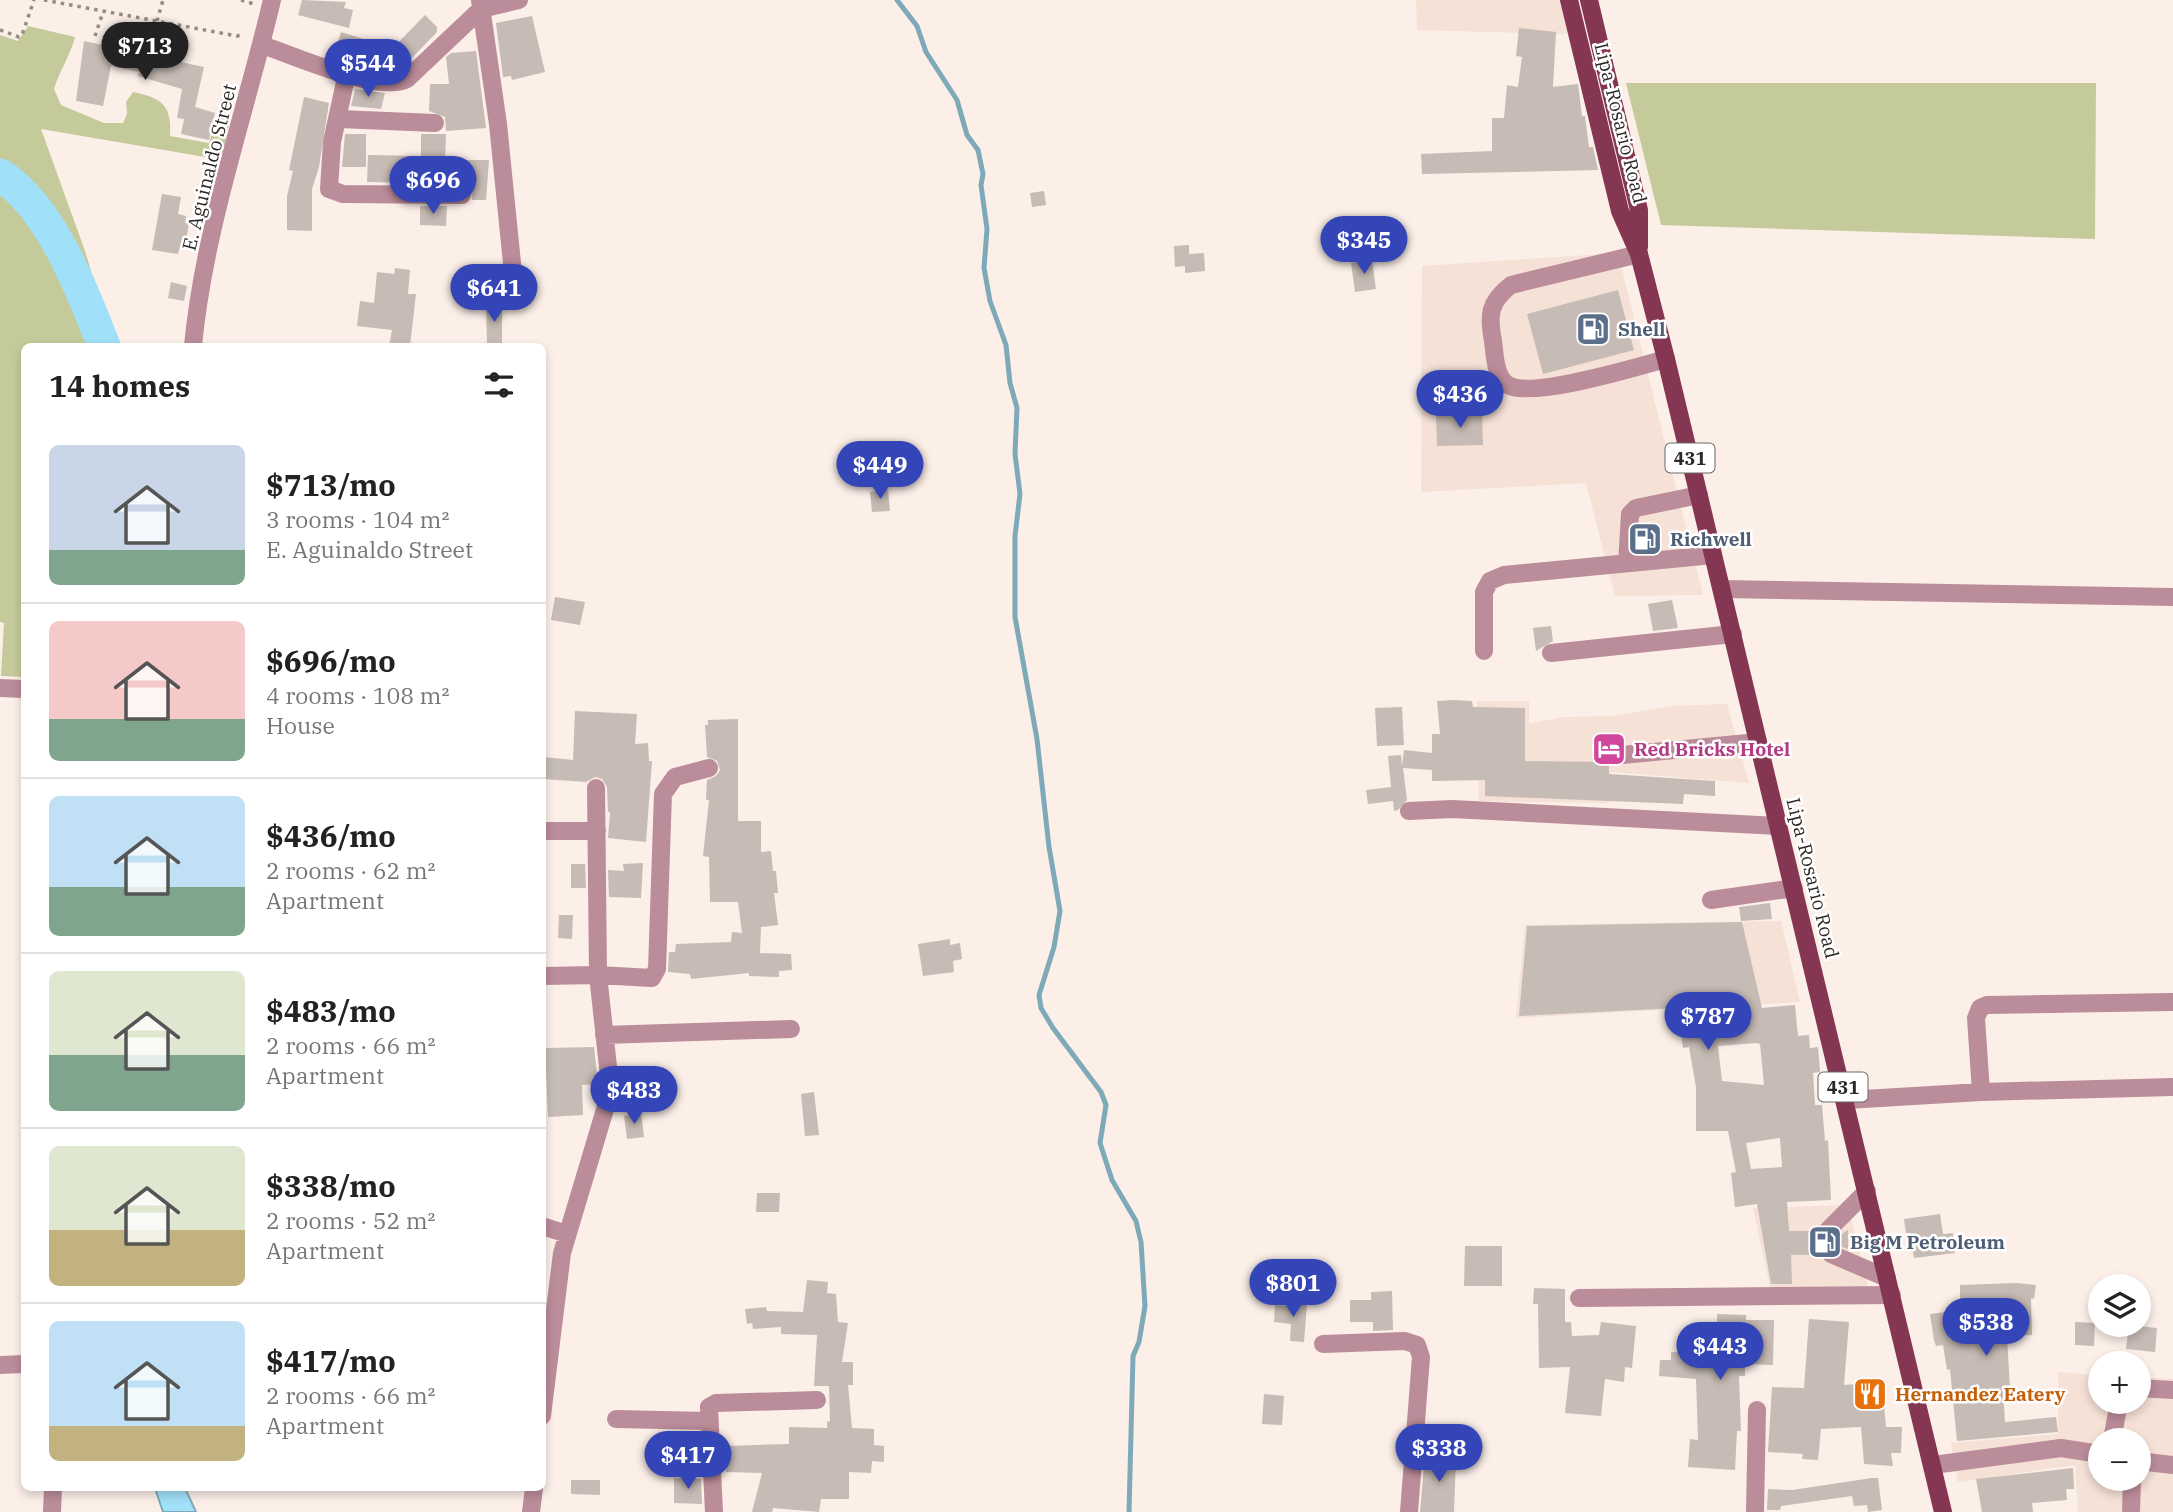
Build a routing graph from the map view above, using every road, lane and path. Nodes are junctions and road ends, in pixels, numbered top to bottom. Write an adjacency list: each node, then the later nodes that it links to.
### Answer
1 (34, 0): 14 (path)
2 (44, 0): 11 (path)
3 (163, 0): 12 (path)
4 (241, 0): 5 (path)
5 (260, 0)
6 (272, 0): 17 (street, E. Aguinaldo Street)
7 (519, 0): 10 (street)
8 (1569, 0): 23 (main road, Lipa-Rosario Road)
9 (1589, 0): 23 (main road, Lipa-Rosario Road)
10 (480, 4): 19 (street); 24 (street)
11 (103, 12): 12 (path); 16 (path)
12 (157, 21): 13 (path)
13 (171, 22): 15 (path); 18 (path)
14 (0, 30)
15 (248, 32)
16 (95, 36)
17 (262, 45): 19 (street); 25 (street, E. Aguinaldo Street)
18 (167, 51)
19 (347, 74): 20 (street)
20 (339, 119): 21 (street); 22 (street)
21 (435, 123)
22 (462, 195)
23 (1639, 254): 26 (main road, Lipa-Rosario Road / 431); 26 (street)
24 (514, 283)
25 (193, 343)
26 (1666, 359): 27 (main road, Lipa-Rosario Road / 431)
27 (1699, 495): 28 (main road, Lipa-Rosario Road / 431); 29 (street)
28 (1713, 555): 29 (street); 30 (main road, Lipa-Rosario Road / 431)
29 (1627, 563): 33 (street)
30 (1722, 589): 31 (street); 32 (main road, Lipa-Rosario Road / 431)
31 (2173, 597)
32 (1732, 634): 34 (street); 37 (main road, Lipa-Rosario Road / 431)
33 (1484, 651)
34 (1551, 653)
35 (0, 688): 36 (street)
36 (21, 689)
37 (1758, 742): 38 (street); 42 (main road, Lipa-Rosario Road / 431)
38 (1622, 755)
39 (709, 768): 47 (street)
40 (596, 788): 44 (street)
41 (1409, 811): 42 (street)
42 (1778, 826): 45 (main road, Lipa-Rosario Road / 431)
43 (546, 831): 44 (street)
44 (597, 831): 47 (street)
45 (1794, 888): 46 (street); 54 (main road, Lipa-Rosario Road / 431)
46 (1711, 900)
47 (598, 975): 48 (street); 51 (street)
48 (546, 976)
49 (2173, 1002): 53 (street)
50 (791, 1030): 51 (street)
51 (604, 1035): 58 (street)
52 (2173, 1087): 53 (street)
53 (1981, 1092): 54 (street)
54 (1847, 1100): 55 (main road, Lipa-Rosario Road / 431)
55 (1867, 1191): 57 (street); 60 (main road, Lipa-Rosario Road / 431)
56 (546, 1227): 58 (street)
57 (1828, 1230)
58 (567, 1234): 65 (street)
59 (1831, 1254): 60 (street)
60 (1890, 1286): 61 (street); 74 (main road, Lipa-Rosario Road / 431)
61 (1579, 1298)
62 (1323, 1344): 82 (street)
63 (21, 1364): 64 (street)
64 (0, 1365)
65 (546, 1387)
66 (2151, 1389): 67 (street)
67 (2173, 1390)
68 (817, 1400): 71 (street)
69 (1757, 1410): 83 (street)
70 (616, 1419): 71 (street)
71 (708, 1420): 81 (street)
72 (2088, 1452): 74 (street)
73 (2151, 1462): 75 (street)
74 (1933, 1465): 84 (main road, Lipa-Rosario Road / 431)
75 (2173, 1465)
76 (53, 1491): 79 (street)
77 (534, 1491): 80 (street)
78 (2132, 1491): 85 (street)
79 (52, 1512)
80 (531, 1512)
81 (714, 1512)
82 (1409, 1512)
83 (1755, 1512)
84 (1943, 1512)
85 (2131, 1512)

